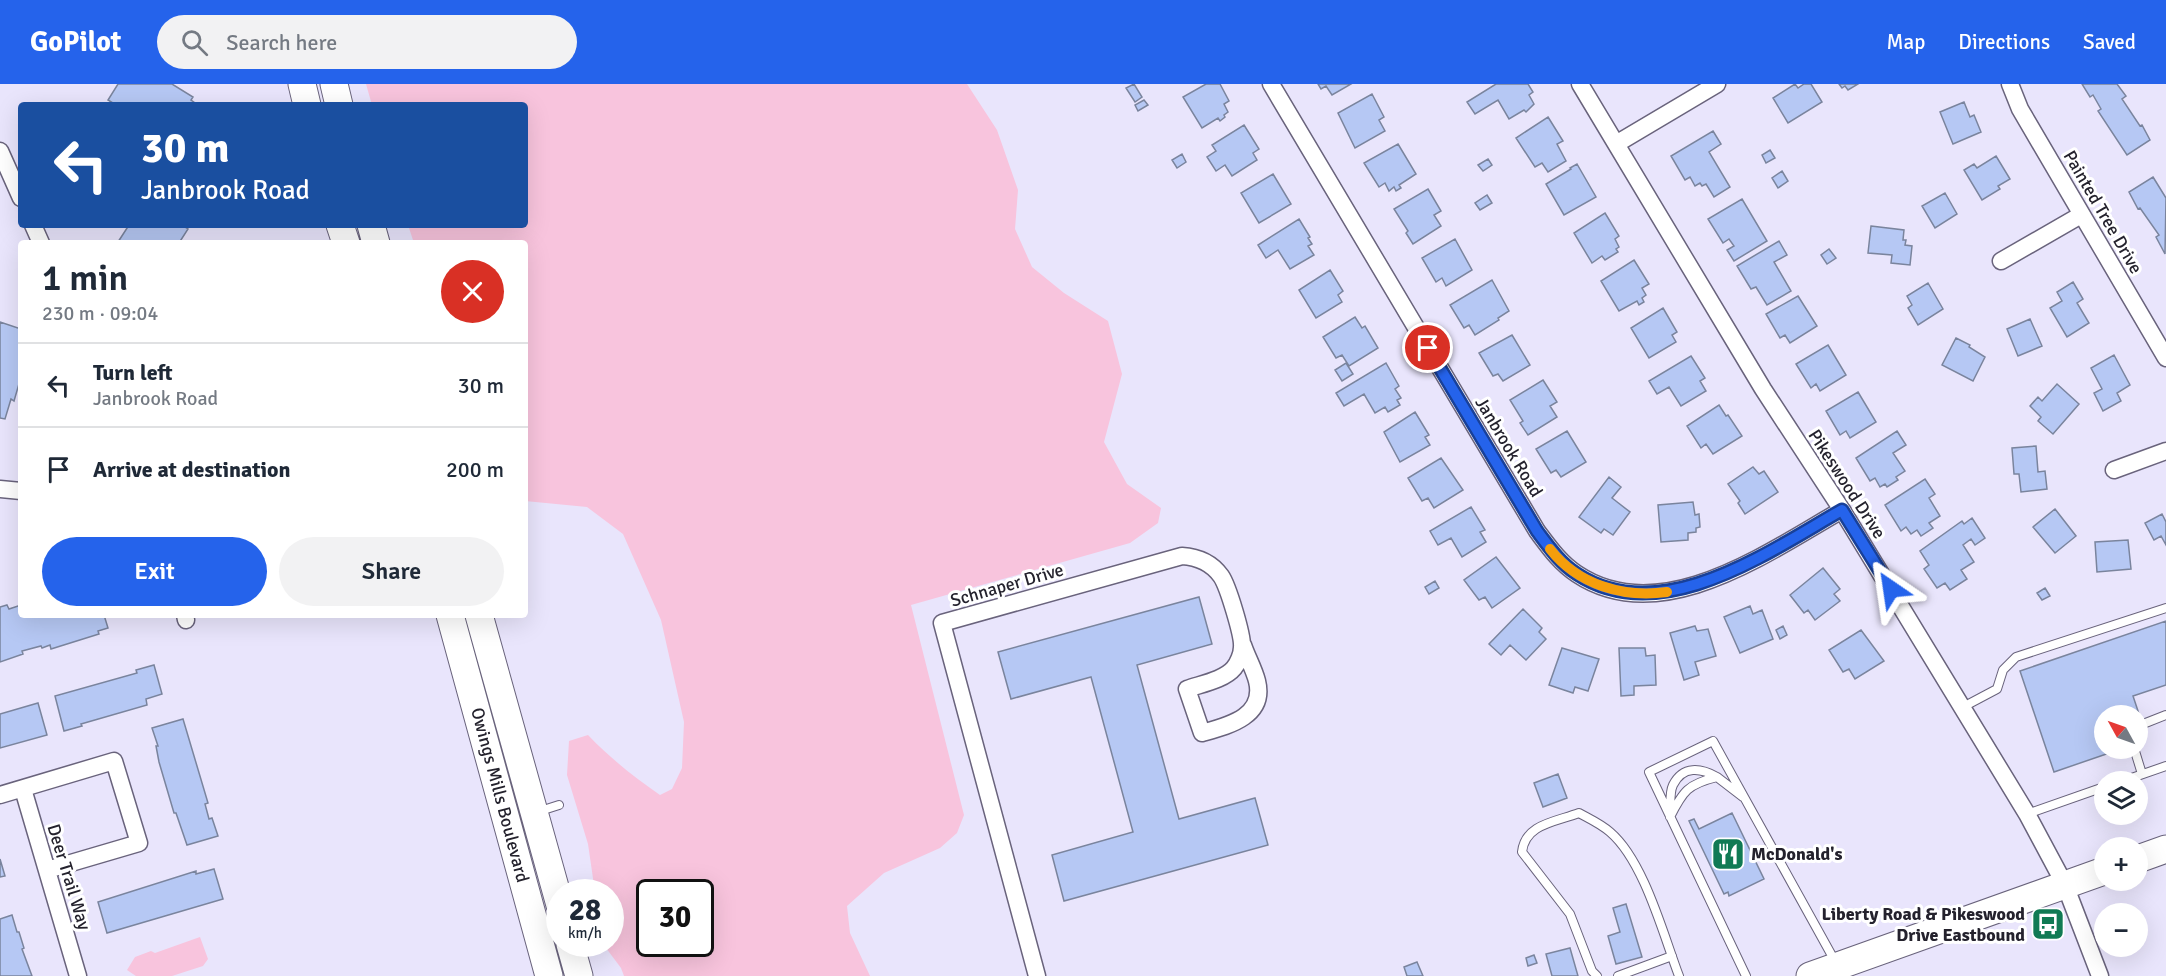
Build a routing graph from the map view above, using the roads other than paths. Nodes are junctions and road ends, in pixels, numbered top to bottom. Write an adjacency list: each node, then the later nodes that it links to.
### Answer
1 (302, 84): 7 (main road)
2 (334, 84): 8 (main road)
3 (1270, 84): 19 (street, Janbrook Road)
4 (1580, 84): 9 (street, Pikeswood Drive)
5 (1717, 84): 9 (street)
6 (2010, 84): 12 (street, Painted Tree Drive)
7 (306, 102)
8 (338, 102)
9 (1616, 144): 19 (street, Pikeswood Drive)
10 (0, 151): 11 (street)
11 (18, 191)
12 (2081, 215): 13 (street); 14 (street, Painted Tree Drive)
13 (2001, 261)
14 (2166, 358)
15 (2166, 452): 16 (street)
16 (2114, 470)
17 (0, 489): 18 (street)
18 (18, 491)
19 (1842, 510): 24 (street, Pikeswood Drive)
20 (2166, 608): 24 (lane)
21 (451, 618): 48 (main road, Owings Mills Boulevard)
22 (480, 618): 35 (main road, Owings Mills Boulevard)
23 (1243, 645): 23 (street, Schnaper Drive); 50 (street, Schnaper Drive)
24 (1963, 707): 36 (street, Pikeswood Drive)
25 (2166, 715): 26 (lane)
26 (2148, 722)
27 (2166, 766): 28 (lane)
28 (2148, 772)
29 (1717, 777): 33 (lane); 37 (lane); 37 (lane)
30 (23, 789): 32 (street); 40 (street, Deer Trail Way); 40 (street)
31 (2094, 791): 36 (lane)
32 (0, 795)
33 (1745, 799): 37 (lane); 46 (lane)
34 (559, 805): 35 (lane)
35 (533, 813): 42 (main road, Owings Mills Boulevard)
36 (2027, 814): 43 (street, Pikeswood Drive)
37 (1670, 817): 54 (lane)
38 (2166, 849): 39 (main road)
39 (2148, 855)
40 (47, 870): 47 (street, Deer Trail Way)
41 (2094, 875): 43 (main road)
42 (552, 879)
43 (2065, 885): 46 (main road); 56 (street, Pikeswood Drive)
44 (1672, 956): 51 (lane); 52 (lane); 53 (lane)
45 (574, 957): 49 (main road)
46 (1838, 966): 55 (main road)
47 (78, 976)
48 (549, 976)
49 (579, 976)
50 (1037, 976)
51 (1597, 976)
52 (1618, 976)
53 (1679, 976)
54 (1746, 976)
55 (1810, 976)
56 (2100, 976)

